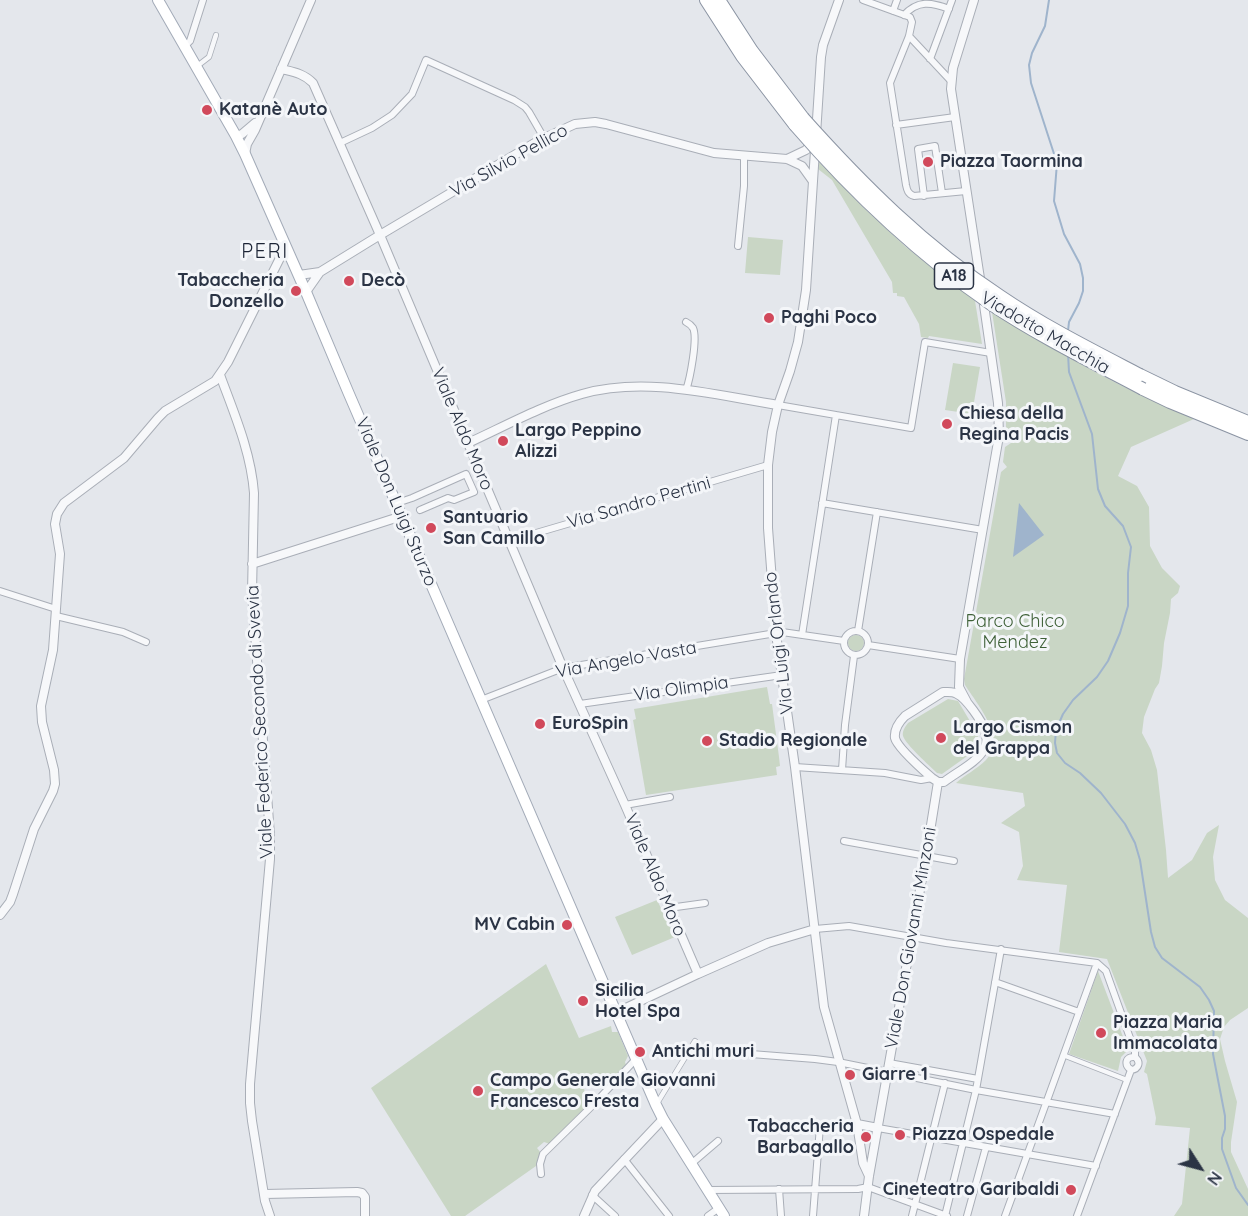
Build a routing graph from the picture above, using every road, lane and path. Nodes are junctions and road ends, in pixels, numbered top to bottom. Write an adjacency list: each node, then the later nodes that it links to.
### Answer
1 (203, 0): 16 (street)
2 (311, 0): 19 (street)
3 (706, 0): 23 (highway, A18)
4 (718, 0): 23 (highway, A18)
5 (839, 0): 26 (street, Via Luigi Orlando)
6 (864, 0): 12 (street)
7 (897, 0): 12 (street)
8 (952, 0): 11 (street)
9 (974, 0): 20 (street)
10 (162, 2): 16 (main road, Viale Don Luigi Sturzo)
11 (949, 9): 13 (street); 17 (street)
12 (892, 11): 13 (street)
13 (904, 15): 15 (street)
14 (216, 35): 18 (street)
15 (909, 36): 17 (street); 24 (street)
16 (185, 46): 18 (main road, Viale Don Luigi Sturzo)
17 (930, 59): 20 (street)
18 (196, 67): 25 (main road, Viale Don Luigi Sturzo)
19 (281, 69): 22 (street); 28 (street, Viale Aldo Moro)
20 (951, 81): 21 (street)
21 (955, 117): 24 (street); 35 (street)
22 (260, 119): 25 (street); 29 (street)
23 (799, 121): 51 (highway, Viadotto Macchia / A18, bridge); 52 (highway, Viadotto Macchia / A18, bridge)
24 (896, 125): 37 (street)
25 (236, 136): 29 (main road, Viale Don Luigi Sturzo)
26 (816, 137): 30 (street); 33 (street, Via Luigi Orlando)
27 (544, 138): 28 (street); 31 (street, Via Silvio Pellico); 38 (street, Via Silvio Pellico)
28 (340, 142): 38 (street, Viale Aldo Moro)
29 (245, 154): 39 (main road, Viale Don Luigi Sturzo)
30 (799, 154): 32 (street); 33 (street)
31 (744, 155): 32 (street, Via Silvio Pellico); 40 (street)
32 (790, 160): 33 (street, Via Silvio Pellico); 34 (street)
33 (814, 160): 34 (street, Via Luigi Orlando)
34 (812, 180): 49 (street, Via Luigi Orlando)
35 (966, 191): 36 (street); 46 (street)
36 (942, 193): 37 (street); 37 (street)
37 (924, 196)
38 (380, 235): 43 (street, Via Silvio Pellico); 53 (street, Viale Aldo Moro)
39 (286, 246): 41 (main road, Viale Don Luigi Sturzo); 42 (street)
40 (738, 246)
41 (297, 270): 42 (street); 43 (street); 44 (main road, Viale Don Luigi Sturzo)
42 (273, 272): 47 (street)
43 (320, 272): 44 (street)
44 (306, 292): 57 (main road, Viale Don Luigi Sturzo)
45 (686, 322): 48 (street)
46 (991, 353): 50 (street); 62 (street)
47 (220, 375): 64 (street, Viale Federico Secondo di Svevia); 66 (street)
48 (686, 390): 49 (street); 53 (street)
49 (778, 405): 50 (street); 54 (street, Via Luigi Orlando)
50 (836, 415): 58 (street)
51 (1248, 422)
52 (1248, 434)
53 (468, 443): 63 (street, Viale Aldo Moro)
54 (768, 465): 63 (street, Via Sandro Pertini); 68 (street, Via Luigi Orlando)
55 (442, 484): 56 (street); 56 (street); 57 (street)
56 (448, 498): 59 (street)
57 (396, 503): 61 (main road, Viale Don Luigi Sturzo)
58 (822, 503): 60 (street); 69 (street)
59 (420, 510)
60 (877, 512): 62 (street); 67 (street)
61 (402, 516): 64 (street); 78 (main road, Viale Don Luigi Sturzo)
62 (983, 530): 74 (street)
63 (509, 541): 75 (street, Viale Aldo Moro)
64 (252, 564): 131 (street, Viale Federico Secondo di Svevia)
65 (0, 591): 66 (street)
66 (56, 612): 71 (street); 91 (street)
67 (858, 631): 70 (street); 72 (street)
68 (776, 634): 69 (street, Via Angelo Vasta); 75 (street, Via Angelo Vasta); 76 (street, Via Luigi Orlando)
69 (802, 635): 70 (street, Via Angelo Vasta)
70 (840, 641): 73 (street)
71 (146, 642)
72 (868, 645): 73 (street); 74 (street)
73 (854, 656): 82 (street)
74 (960, 659): 77 (street); 79 (street)
75 (563, 668): 78 (street, Via Angelo Vasta); 80 (street, Viale Aldo Moro)
76 (782, 675): 80 (street, Via Olimpia); 81 (street, Via Luigi Orlando)
77 (944, 692): 79 (street); 83 (street)
78 (481, 700): 99 (main road, Viale Don Luigi Sturzo)
79 (967, 702): 83 (street)
80 (580, 704): 85 (street, Viale Aldo Moro)
81 (795, 767): 82 (street); 92 (street, Via Luigi Orlando)
82 (842, 770): 83 (street)
83 (936, 782): 87 (street, Viale Don Giovanni Minzoni)
84 (670, 797): 85 (street)
85 (625, 805): 90 (street, Viale Aldo Moro)
86 (844, 841): 87 (street)
87 (926, 856): 88 (street); 93 (street, Viale Don Giovanni Minzoni)
88 (954, 861)
89 (705, 903): 90 (street)
90 (669, 908): 96 (street, Viale Aldo Moro)
91 (0, 915)
92 (814, 929): 93 (street); 96 (street); 104 (street, Via Luigi Orlando)
93 (912, 936): 94 (street); 105 (street, Viale Don Giovanni Minzoni)
94 (1001, 949): 95 (street); 97 (street)
95 (1095, 962): 98 (street); 107 (street)
96 (698, 974): 99 (street)
97 (995, 982): 98 (street); 106 (street)
98 (1077, 1012): 102 (street)
99 (615, 1013): 103 (main road, Viale Don Luigi Sturzo)
100 (695, 1041): 111 (street)
101 (751, 1054): 104 (street)
102 (1063, 1055): 107 (street); 110 (street)
103 (636, 1059): 111 (main road, Viale Don Luigi Sturzo); 125 (street)
104 (838, 1062): 105 (street); 114 (street, Via Luigi Orlando)
105 (889, 1068): 106 (street); 108 (street); 116 (street, Viale Don Giovanni Minzoni)
106 (978, 1079): 109 (street)
107 (1127, 1080): 112 (street)
108 (945, 1083): 109 (street); 117 (street)
109 (976, 1089): 110 (street); 119 (street)
110 (1047, 1102): 112 (street); 121 (street)
111 (656, 1105): 113 (main road, Viale Don Luigi Sturzo)
112 (1114, 1116): 124 (street)
113 (663, 1119): 122 (street); 123 (main road, Viale Don Luigi Sturzo)
114 (857, 1124): 116 (street); 126 (street, Via Luigi Orlando)
115 (820, 1126): 128 (street)
116 (878, 1126): 117 (street); 126 (street, Viale Don Giovanni Minzoni)
117 (932, 1137): 119 (street); 133 (street)
118 (718, 1141): 123 (street)
119 (964, 1143): 120 (street); 145 (street)
120 (986, 1147): 121 (street); 146 (street)
121 (1028, 1154): 124 (street); 147 (street)
122 (624, 1159): 132 (street); 139 (street)
123 (691, 1164): 130 (main road, Viale Don Luigi Sturzo)
124 (1096, 1166): 148 (street)
125 (541, 1174)
126 (869, 1176): 127 (street, Viale Don Giovanni Minzoni)
127 (868, 1187): 128 (street); 133 (street); 143 (street, Viale Don Giovanni Minzoni)
128 (816, 1188): 129 (street); 142 (street)
129 (779, 1189): 130 (street); 141 (street)
130 (707, 1190): 134 (main road, Viale Don Luigi Sturzo)
131 (265, 1194): 135 (street, Viale Federico Secondo di Svevia); 136 (street)
132 (592, 1196): 137 (street); 138 (street)
133 (915, 1203): 144 (street); 145 (street)
134 (721, 1212): 140 (street)
135 (270, 1216)
136 (365, 1216)
137 (584, 1216)
138 (615, 1216)
139 (669, 1216)
140 (708, 1216)
141 (782, 1216)
142 (813, 1216)
143 (864, 1216)
144 (912, 1216)
145 (946, 1216)
146 (967, 1216)
147 (1005, 1216)
148 (1077, 1216)

